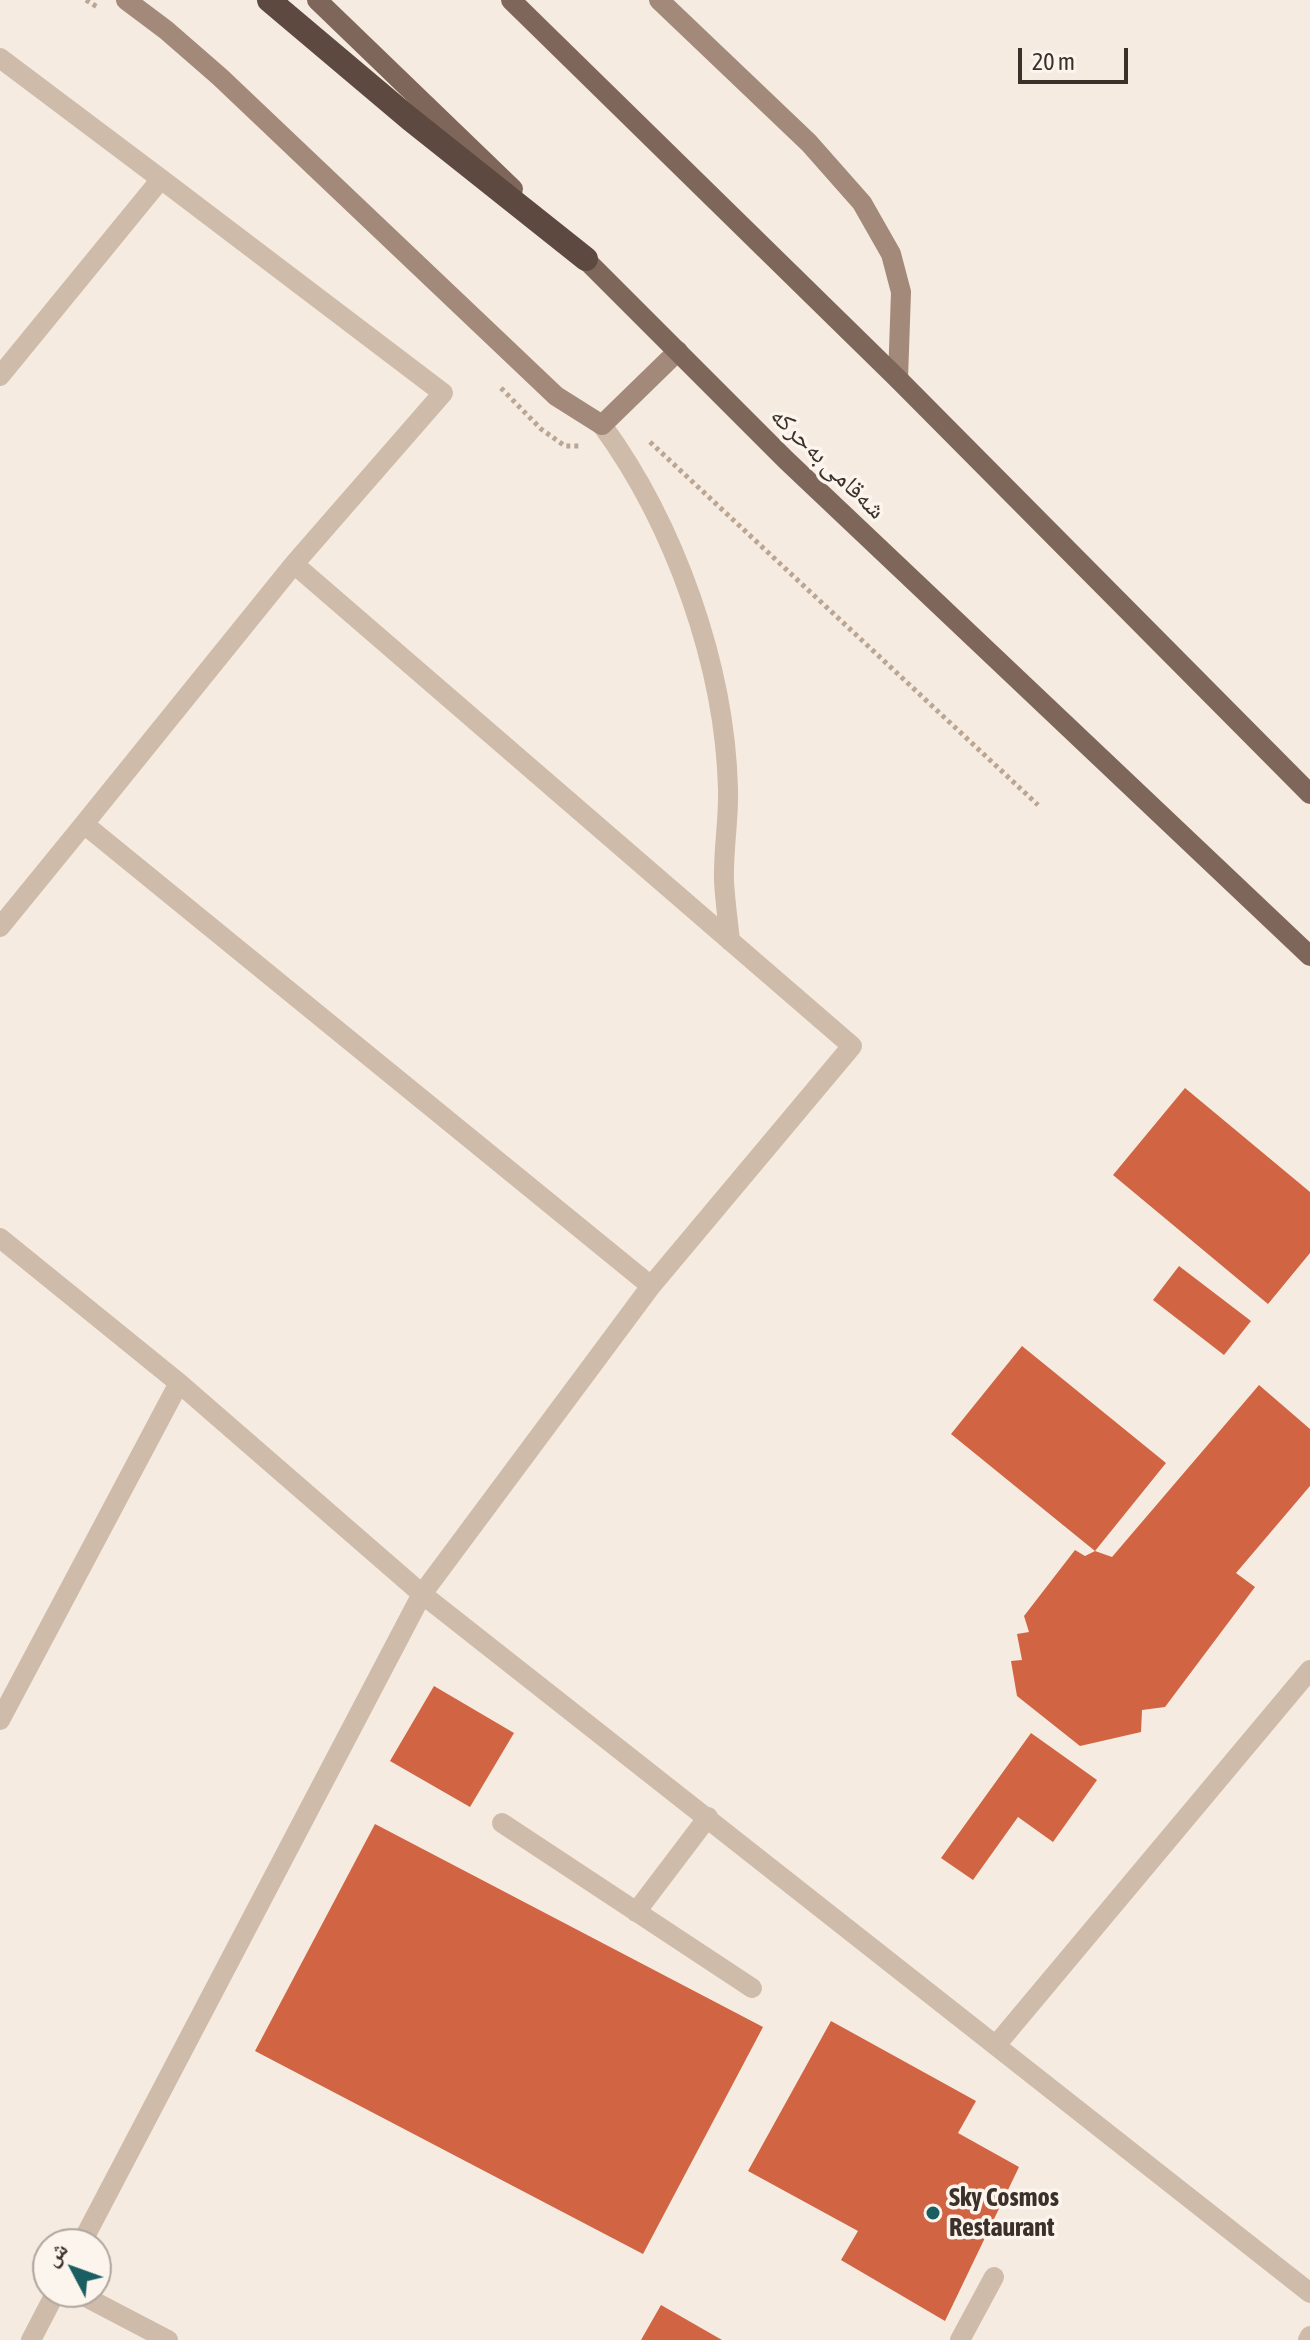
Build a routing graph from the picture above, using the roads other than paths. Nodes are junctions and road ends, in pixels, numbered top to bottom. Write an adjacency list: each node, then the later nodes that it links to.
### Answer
1 (126, 0): 12 (street)
2 (269, 0): 8 (highway)
3 (317, 0): 8 (main road, شەقامی بەحرکە)
4 (511, 0): 11 (main road)
5 (659, 0): 11 (street)
6 (0, 58): 7 (street)
7 (161, 179): 10 (street); 13 (street)
8 (586, 259): 9 (main road, شەقامی بەحرکە)
9 (678, 351): 12 (street); 18 (main road, شەقامی بەحرکە)
10 (0, 376)
11 (898, 379): 14 (main road)
12 (602, 425): 17 (street)
13 (294, 564): 15 (street); 17 (street)
14 (1310, 794)
15 (84, 824): 16 (street); 20 (street)
16 (0, 927)
17 (730, 941): 20 (street)
18 (1310, 956)
19 (0, 1238): 21 (street)
20 (651, 1286): 22 (street)
21 (179, 1383): 22 (street); 24 (street)
22 (422, 1594): 25 (street); 30 (street)
23 (1310, 1670): 29 (street)
24 (0, 1720)
25 (708, 1817): 27 (street); 29 (street)
26 (502, 1823): 27 (street)
27 (636, 1912): 28 (street)
28 (752, 1988)
29 (997, 2044): 32 (street)
30 (89, 2228)
31 (994, 2277): 37 (street)
32 (1310, 2293)
33 (48, 2308): 35 (street)
34 (107, 2308): 36 (street)
35 (31, 2340)
36 (168, 2340)
37 (960, 2340)

